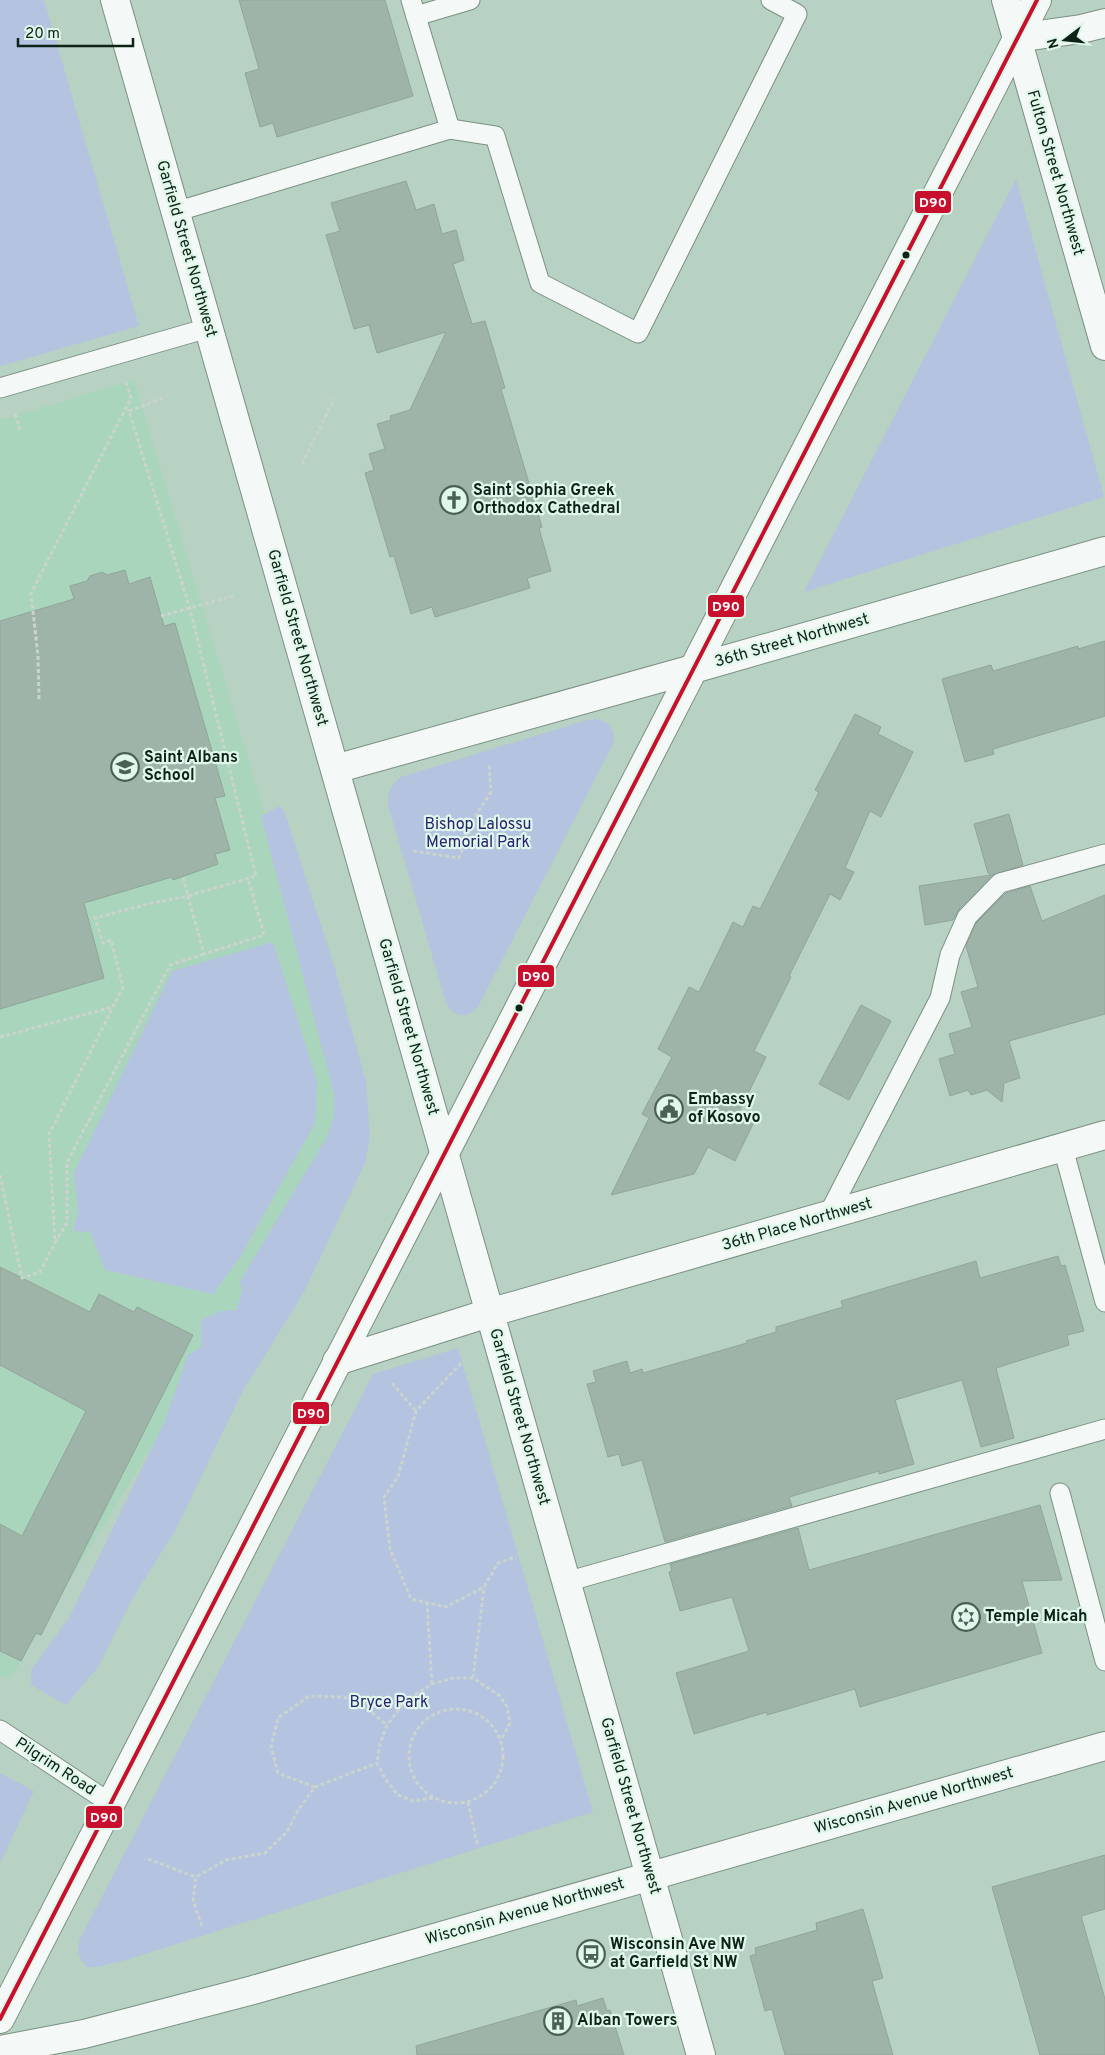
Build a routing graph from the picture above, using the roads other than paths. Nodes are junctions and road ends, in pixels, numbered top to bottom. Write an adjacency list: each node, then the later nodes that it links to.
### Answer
1 (115, 0): 10 (main road, Garfield Street Northwest)
2 (470, 0): 6 (lane)
3 (771, 0): 9 (lane)
4 (1006, 0): 8 (main road, Fulton Street Northwest)
5 (1037, 0): 8 (main road)
6 (413, 8): 9 (lane)
7 (1105, 23): 8 (main road)
8 (1017, 38): 12 (main road, Fulton Street Northwest); 15 (main road)
9 (450, 129): 10 (lane)
10 (175, 212): 11 (main road, Garfield Street Northwest)
11 (208, 328): 13 (lane); 16 (main road, Garfield Street Northwest)
12 (1105, 346)
13 (0, 388)
14 (1105, 551): 15 (main road, 36th Street Northwest)
15 (692, 669): 16 (main road, 36th Street Northwest); 20 (main road)
16 (335, 769): 20 (main road, Garfield Street Northwest)
17 (1105, 854): 21 (lane)
18 (1105, 1135): 19 (main road, 36th Place Northwest)
19 (1063, 1148): 21 (main road, 36th Place Northwest); 22 (lane)
20 (444, 1152): 23 (main road, Garfield Street Northwest); 24 (main road)
21 (827, 1216): 23 (main road, 36th Place Northwest)
22 (1105, 1302)
23 (490, 1313): 24 (main road, 36th Place Northwest); 27 (main road, Garfield Street Northwest)
24 (337, 1361): 31 (main road)
25 (1105, 1429): 27 (lane)
26 (1060, 1493): 28 (lane)
27 (566, 1582): 32 (main road, Garfield Street Northwest)
28 (1105, 1660)
29 (0, 1730): 31 (lane, Pilgrim Road)
30 (1105, 1746): 32 (main road, Wisconsin Avenue Northwest)
31 (110, 1803): 33 (main road)
32 (650, 1876): 34 (main road, Wisconsin Avenue Northwest); 35 (main road, Garfield Street Northwest)
33 (0, 2019)
34 (0, 2050)
35 (701, 2055)

